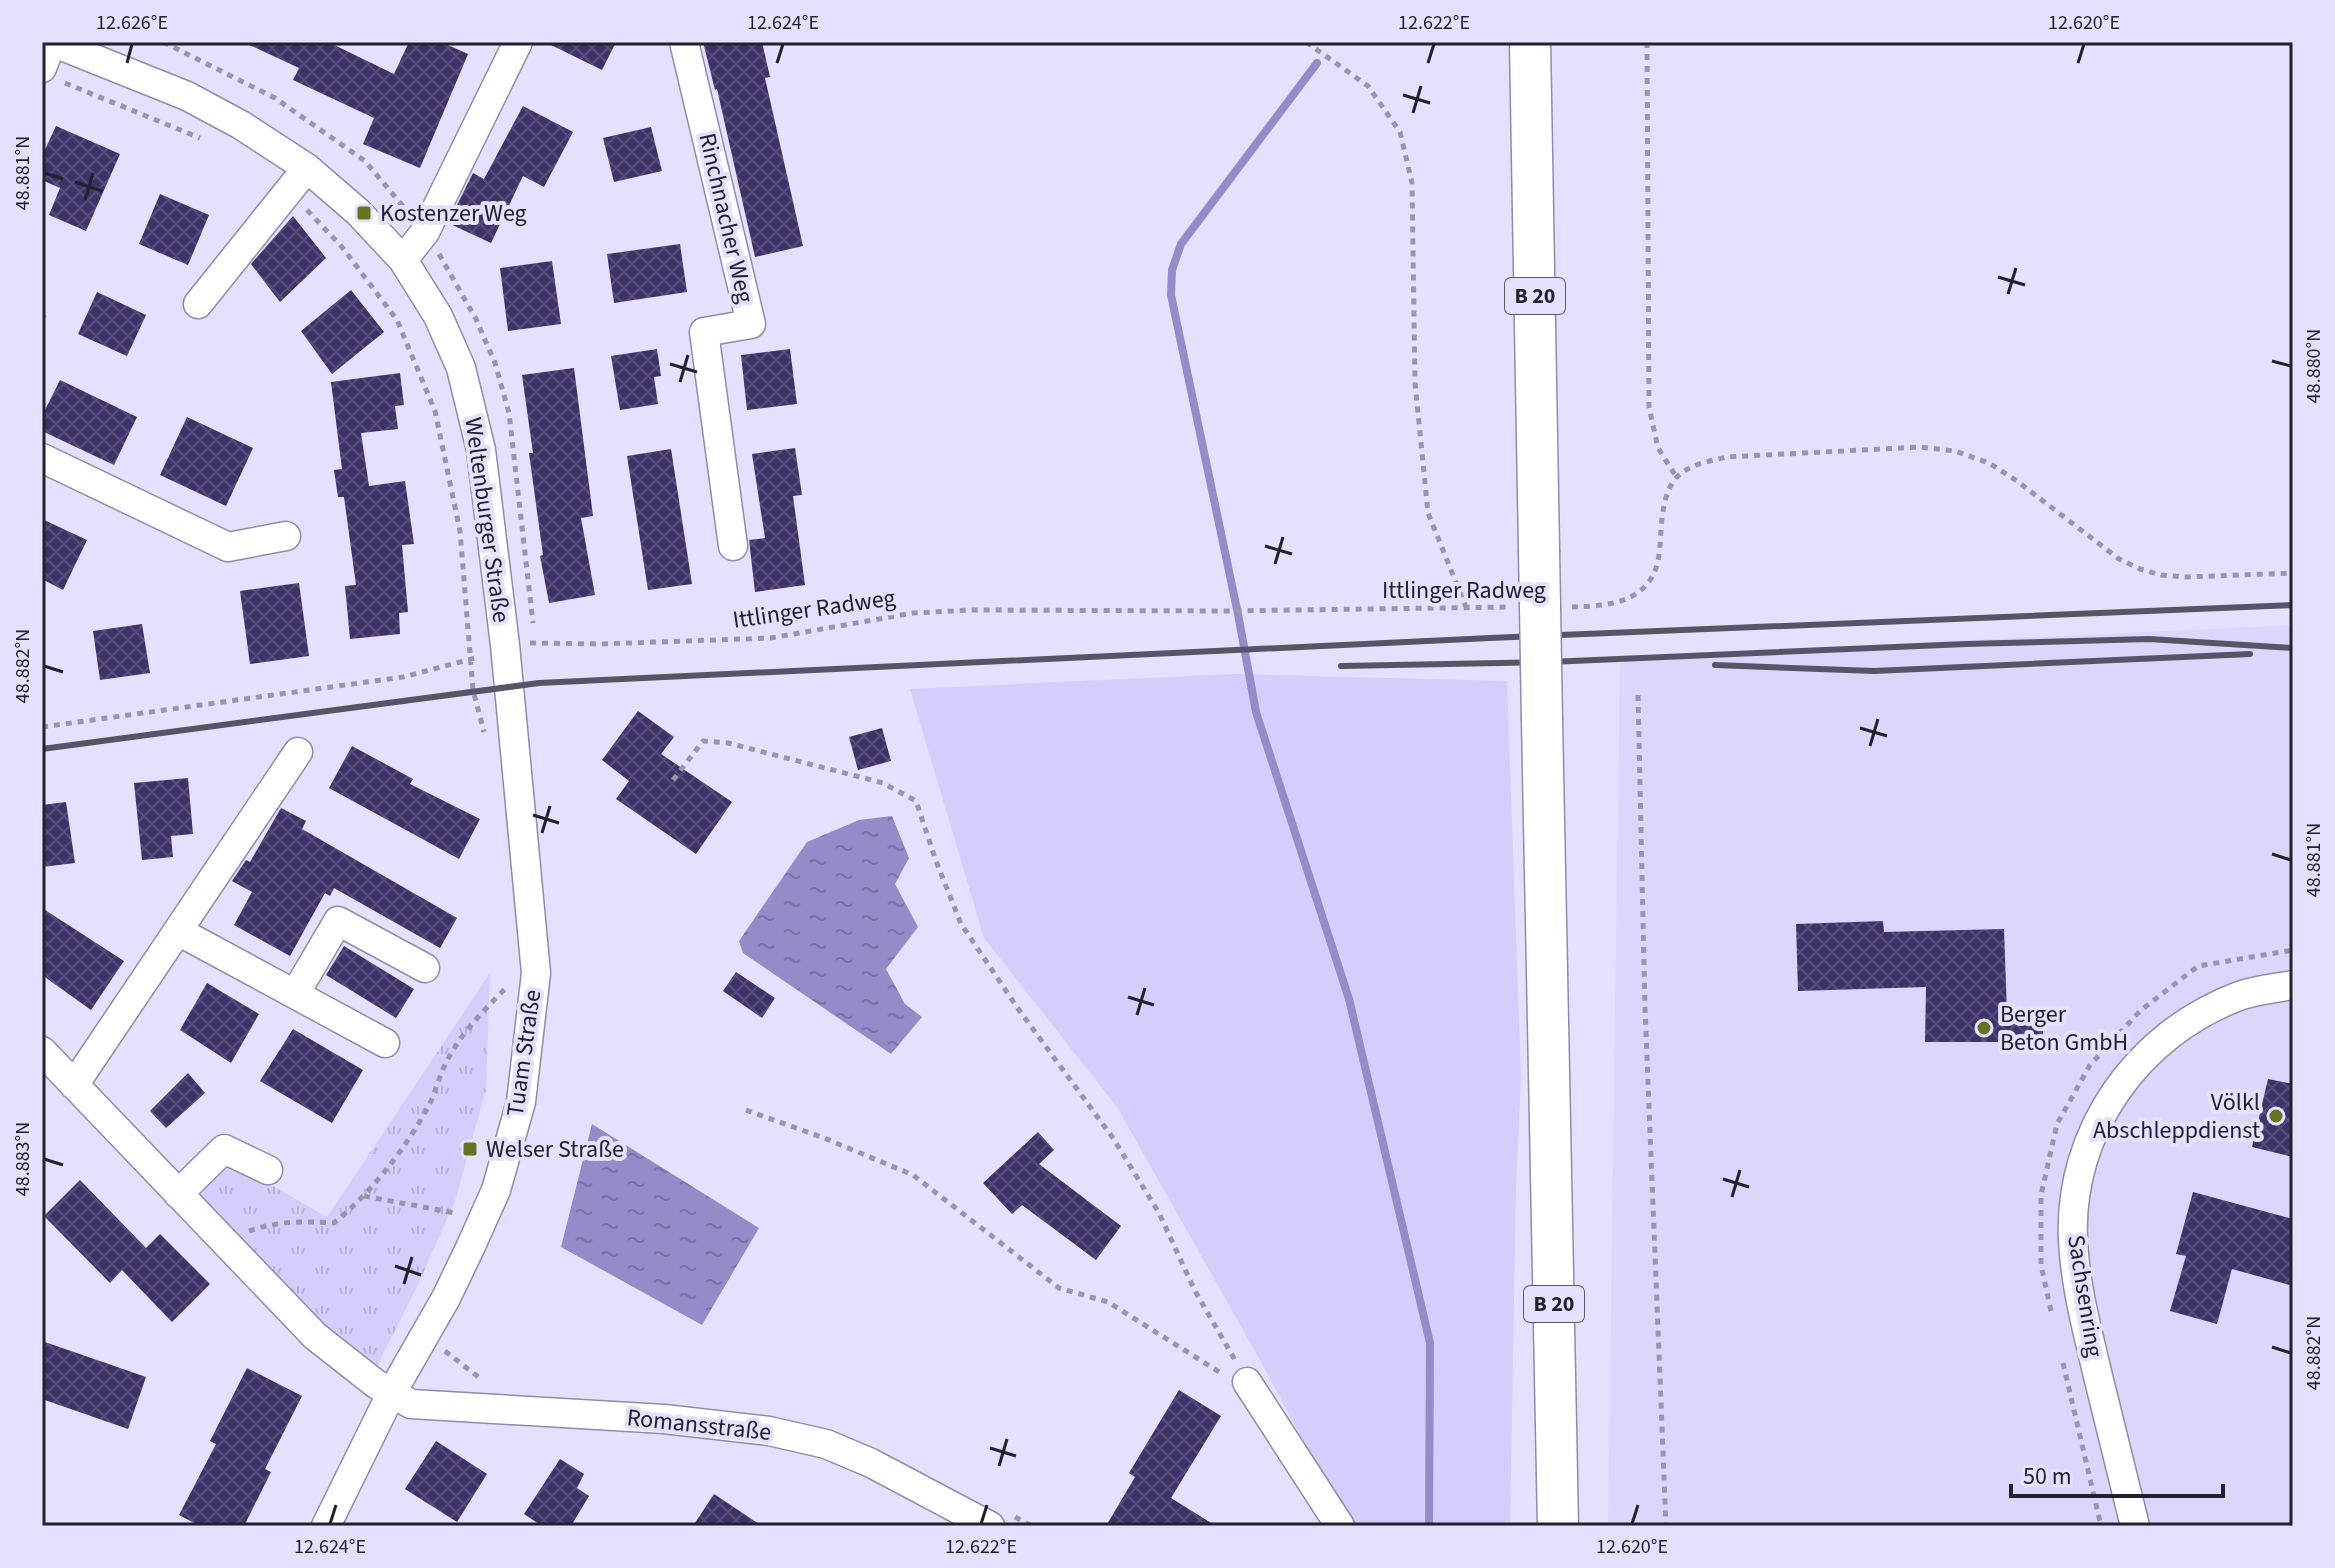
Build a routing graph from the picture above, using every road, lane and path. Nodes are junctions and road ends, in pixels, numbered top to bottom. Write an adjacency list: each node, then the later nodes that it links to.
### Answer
1 (52, 42): 8 (street); 10 (street, Weltenburger Straße)
2 (163, 42): 12 (path)
3 (518, 42): 12 (street)
4 (684, 42): 18 (street, Rinchnacher Weg)
5 (1306, 42): 20 (path)
6 (1530, 42): 57 (highway, B 20, bridge)
7 (1647, 42): 16 (path)
8 (49, 73): 9 (path)
9 (210, 143)
10 (307, 168): 11 (street); 13 (street, Weltenburger Straße)
11 (288, 190): 14 (street); 27 (path)
12 (425, 232): 13 (street); 23 (path)
13 (403, 260): 25 (street, Weltenburger Straße)
14 (198, 304)
15 (42, 458): 17 (street)
16 (1677, 478): 19 (path); 22 (path, Ittlinger Radweg)
17 (286, 536)
18 (733, 546)
19 (2293, 573)
20 (1466, 607): 21 (path, Ittlinger Radweg); 24 (path, Ittlinger Radweg)
21 (1517, 607)
22 (1559, 607)
23 (534, 627)
24 (536, 642): 25 (path, Ittlinger Radweg); 26 (path)
25 (505, 645): 27 (path, Ittlinger Radweg); 28 (street, Weltenburger Straße)
26 (537, 656)
27 (470, 661): 30 (path, Ittlinger Radweg); 31 (path)
28 (509, 686): 53 (street, Tuam Straße)
29 (1638, 695): 58 (path)
30 (42, 727)
31 (487, 740)
32 (298, 752): 34 (street)
33 (673, 780): 52 (path)
34 (178, 931): 38 (street); 41 (street)
35 (425, 968): 38 (street)
36 (516, 977): 45 (path)
37 (2293, 986): 59 (street, Sachsenring)
38 (295, 994): 39 (street)
39 (385, 1043)
40 (42, 1051): 41 (street)
41 (74, 1085): 44 (street)
42 (746, 1110): 52 (path)
43 (268, 1170): 44 (street)
44 (178, 1194): 49 (street)
45 (364, 1196): 47 (path); 49 (path)
46 (460, 1201): 47 (path)
47 (455, 1213): 48 (path)
48 (449, 1227)
49 (227, 1245): 53 (street)
50 (449, 1338): 51 (path)
51 (443, 1350)
52 (1252, 1388): 56 (street)
53 (391, 1394): 54 (street, Romansstraße); 55 (street, Tuam Straße)
54 (983, 1525)
55 (326, 1526)
56 (1340, 1526)
57 (1558, 1526)
58 (1666, 1526)
59 (2135, 1526)

